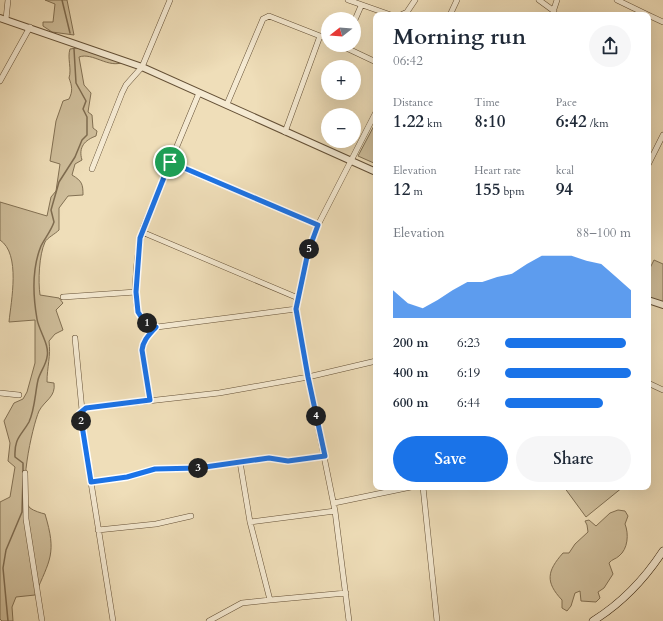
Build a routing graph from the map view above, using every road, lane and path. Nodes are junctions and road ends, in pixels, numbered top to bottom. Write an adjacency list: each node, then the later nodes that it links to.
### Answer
1 (8, 0): 18 (street)
2 (170, 0): 24 (street)
3 (348, 0): 9 (street)
4 (415, 0): 12 (street)
5 (457, 0): 13 (street)
6 (538, 0): 14 (street)
7 (557, 0): 15 (street)
8 (617, 0): 16 (street)
9 (361, 6): 10 (street); 11 (street)
10 (358, 12)
11 (381, 12)
12 (407, 12)
13 (451, 12)
14 (552, 12)
15 (553, 12)
16 (638, 12)
17 (651, 16): 19 (street)
18 (3, 18): 20 (street)
19 (663, 22)
20 (30, 27): 24 (street); 25 (street)
21 (320, 36): 27 (street); 29 (street)
22 (356, 52): 23 (street)
23 (373, 60)
24 (142, 67): 26 (street); 34 (street)
25 (0, 81)
26 (199, 93): 27 (street); 33 (street)
27 (226, 104): 29 (street)
28 (373, 118): 32 (street)
29 (285, 132): 32 (street)
30 (663, 135): 31 (street)
31 (651, 159)
32 (351, 160): 35 (street); 36 (street)
33 (170, 162): 36 (street); 37 (street)
34 (92, 169)
35 (373, 171)
36 (318, 225): 40 (street)
37 (142, 232): 38 (street); 40 (street)
38 (136, 292): 39 (street); 44 (street)
39 (63, 297)
40 (298, 298): 43 (street)
41 (651, 301): 42 (street)
42 (663, 305)
43 (296, 309): 44 (street); 47 (street)
44 (156, 327): 52 (street)
45 (74, 338): 53 (street)
46 (373, 362): 47 (street)
47 (308, 377): 52 (street); 54 (street)
48 (651, 384): 49 (street)
49 (663, 390)
50 (0, 393): 51 (street)
51 (19, 395)
52 (150, 400): 53 (street)
53 (82, 410): 57 (street)
54 (325, 456): 55 (street); 60 (street)
55 (240, 462): 57 (street); 63 (street)
56 (25, 473): 68 (street)
57 (91, 482): 64 (street)
58 (397, 490): 60 (street)
59 (423, 490): 72 (street)
60 (334, 503): 61 (street)
61 (335, 511): 63 (street); 66 (street)
62 (191, 516): 64 (street)
63 (250, 522): 67 (street)
64 (98, 530): 69 (street)
65 (663, 551): 73 (main road)
66 (346, 593): 67 (street); 71 (street)
67 (270, 600): 70 (street)
68 (42, 621)
69 (113, 621)
70 (209, 621)
71 (349, 621)
72 (437, 621)
73 (593, 621)

